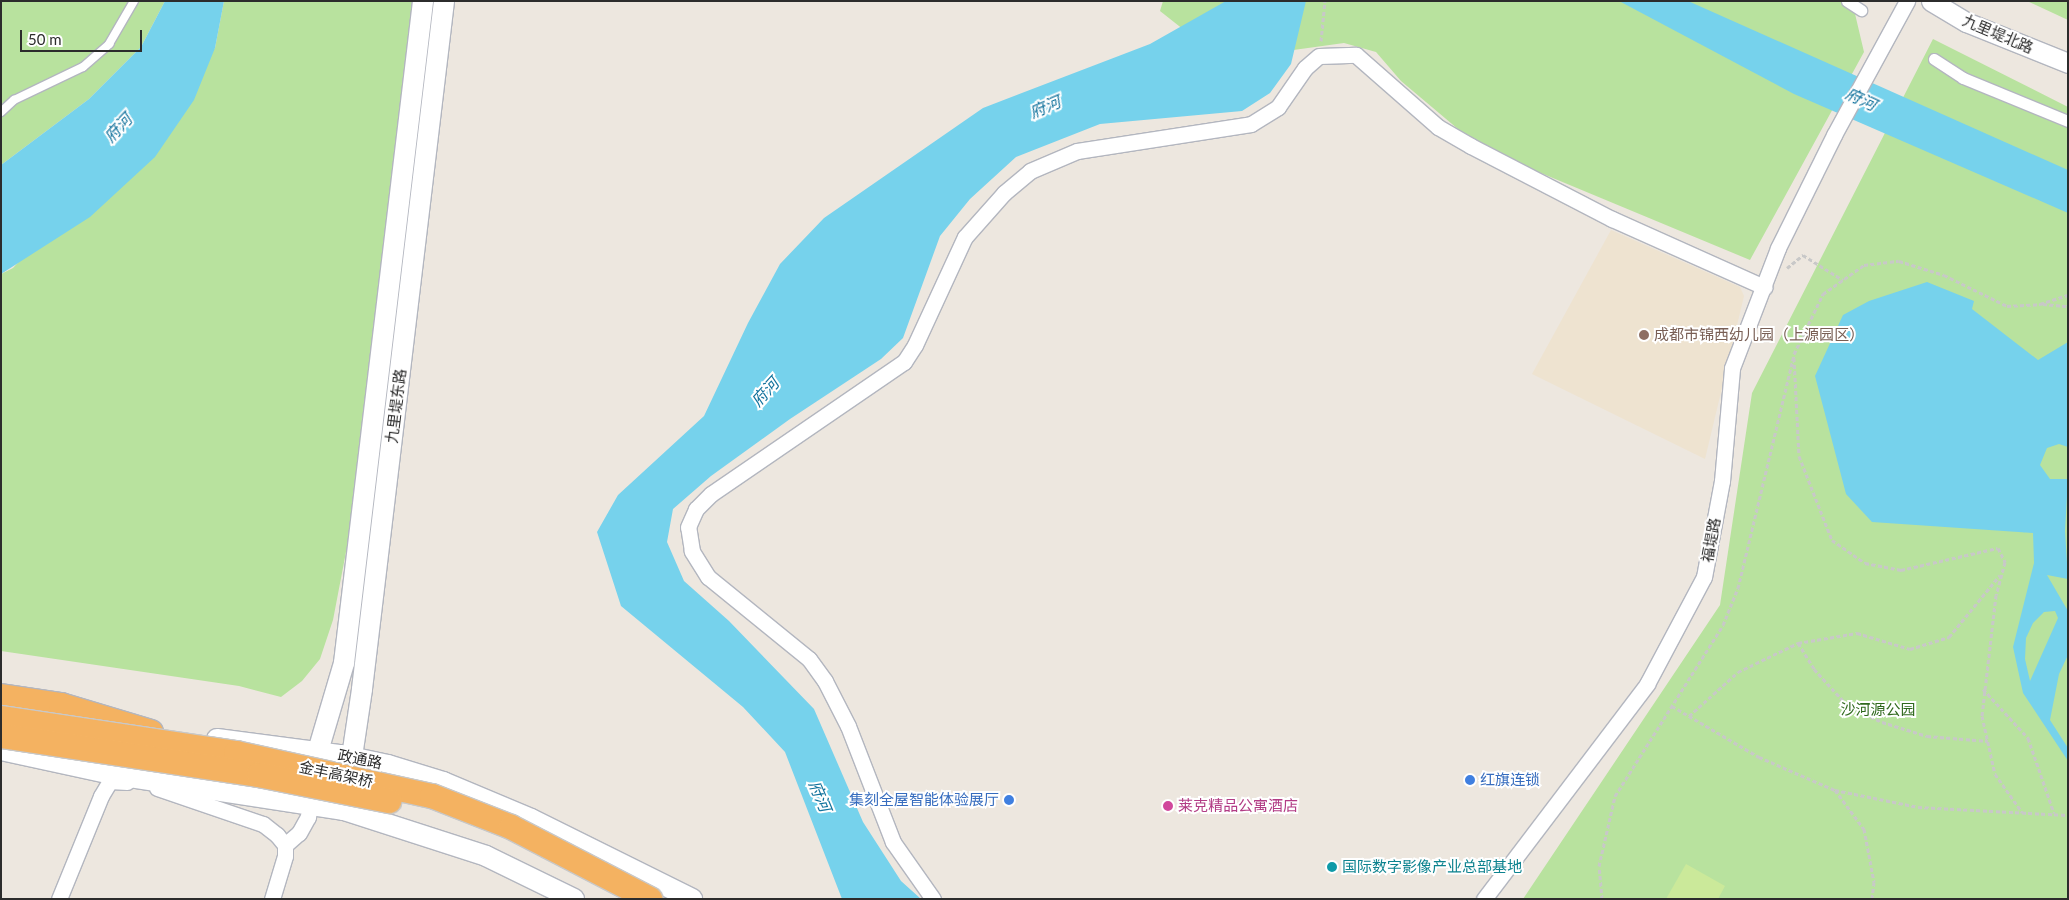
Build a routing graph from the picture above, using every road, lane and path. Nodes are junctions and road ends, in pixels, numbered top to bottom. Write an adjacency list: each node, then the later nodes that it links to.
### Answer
1 (134, 1): 12 (lane)
2 (423, 1): 32 (main road)
3 (444, 1): 33 (main road, 九里堤东路)
4 (1326, 1): 9 (path)
5 (1847, 1): 8 (street)
6 (1907, 1): 15 (street, 福堤路)
7 (1931, 1): 11 (street, 九里堤北路)
8 (1861, 10)
9 (1319, 56): 15 (street); 47 (street)
10 (1934, 58): 13 (street)
11 (2068, 63)
12 (1, 112)
13 (2068, 121)
14 (1843, 280): 15 (path); 17 (path); 19 (path)
15 (1764, 287): 48 (street, 福堤路)
16 (2068, 295): 17 (path)
17 (2040, 304): 18 (path)
18 (2068, 306)
19 (1794, 354): 20 (path); 24 (path)
20 (2002, 573): 21 (path); 22 (path)
21 (1798, 643): 26 (path); 30 (path)
22 (1983, 689): 30 (path); 38 (path)
23 (1, 696): 28 (highway)
24 (1672, 706): 26 (path); 49 (path)
25 (1, 711): 28 (main road, 政通路)
26 (1689, 716): 34 (path)
27 (1, 718): 45 (highway, 金丰高架桥, bridge)
28 (151, 732): 32 (main road, 政通路)
29 (1, 736): 44 (highway, 金丰高架桥, bridge)
30 (1988, 741): 37 (path)
31 (1, 750): 35 (main road)
32 (318, 751): 33 (main road, 政通路); 35 (main road)
33 (352, 757): 36 (main road, 九里堤东路); 46 (main road, 政通路)
34 (1835, 790): 37 (path); 50 (path)
35 (310, 804): 36 (main road); 40 (street)
36 (344, 810): 43 (main road)
37 (2022, 812): 38 (path)
38 (2054, 813): 39 (path)
39 (2068, 815)
40 (285, 845): 41 (street); 42 (street)
41 (59, 899)
42 (272, 899)
43 (574, 899)
44 (619, 899)
45 (650, 899)
46 (692, 899)
47 (933, 899)
48 (1484, 899)
49 (1602, 899)
50 (1872, 899)

